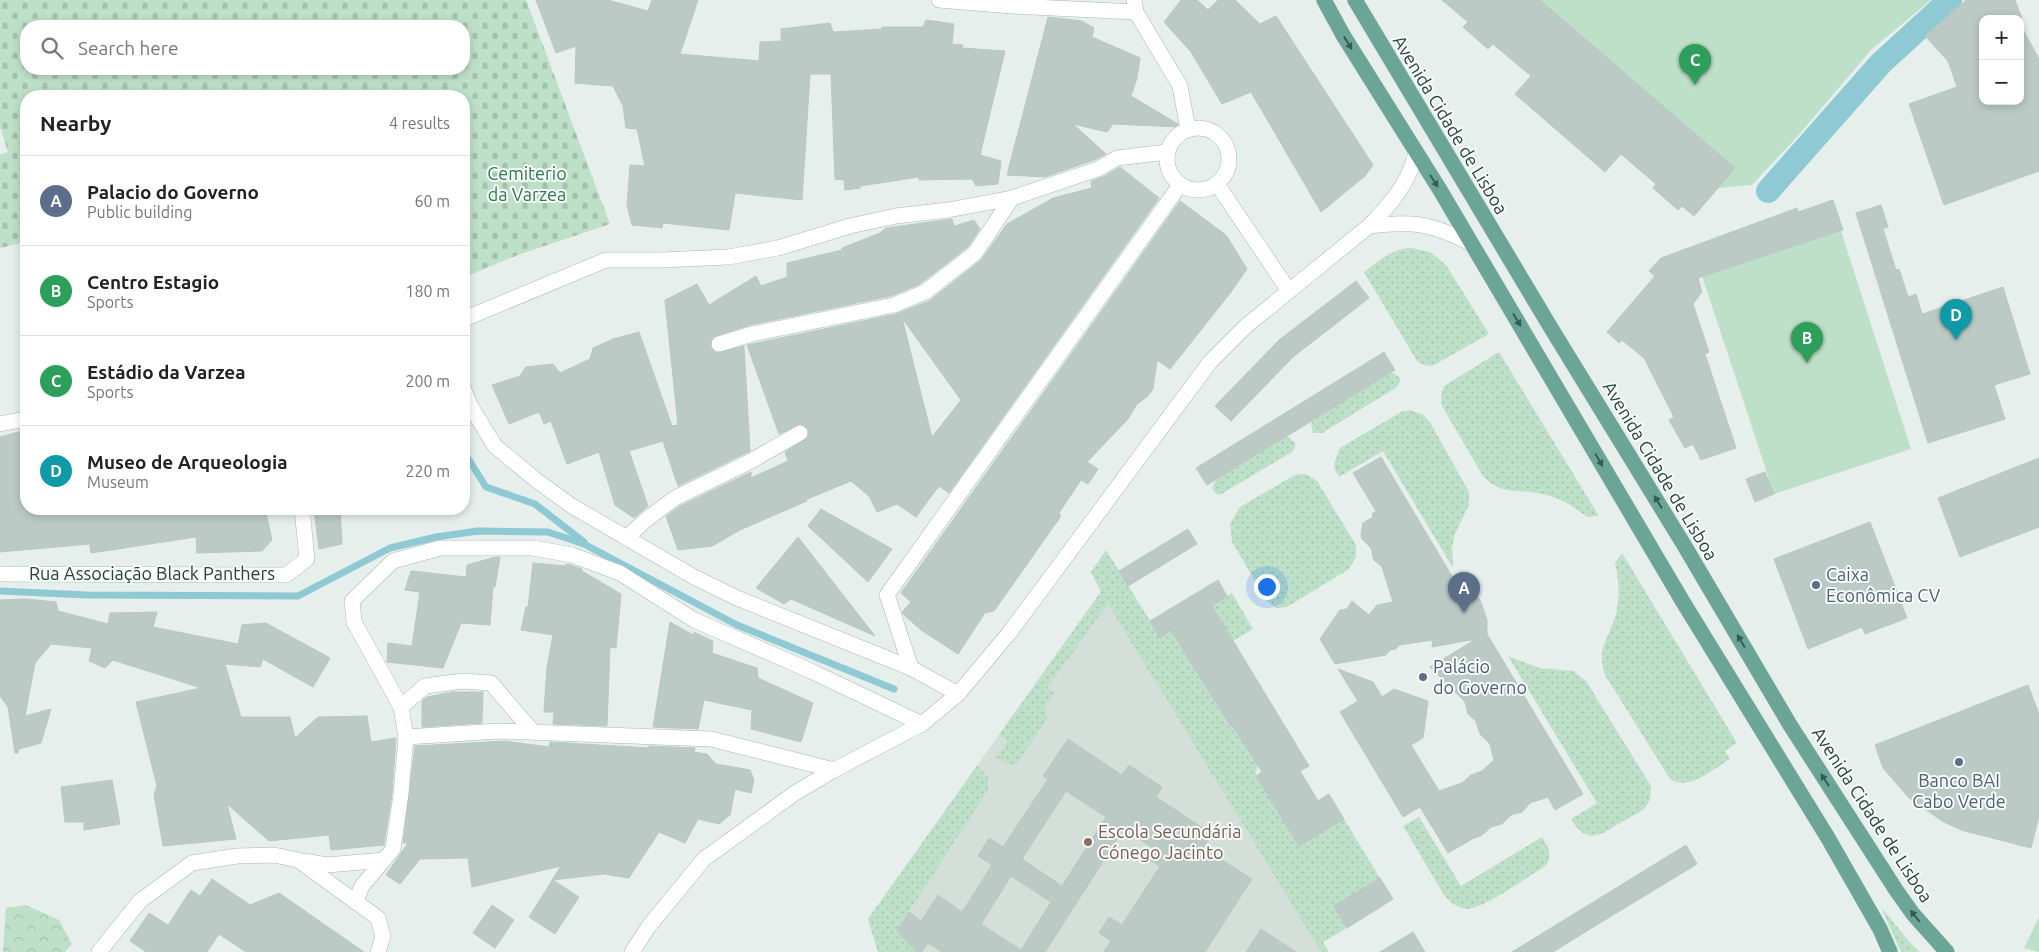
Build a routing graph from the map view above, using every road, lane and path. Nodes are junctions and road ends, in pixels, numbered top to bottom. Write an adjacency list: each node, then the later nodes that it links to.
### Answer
1 (939, 0): 4 (street)
2 (1324, 0): 7 (main road, one-way to 7)
3 (1355, 0): 37 (main road, Avenida Cidade de Lisboa, one-way to 3)
4 (1135, 6): 5 (street)
5 (1188, 129): 6 (street); 8 (street)
6 (1167, 152): 9 (street); 10 (street)
7 (1416, 152): 11 (street); 12 (main road, one-way to 12)
8 (1217, 184): 9 (street); 13 (street)
9 (1180, 185): 23 (street)
10 (1012, 198): 14 (street); 15 (street)
11 (1369, 226): 12 (street); 13 (street)
12 (1470, 243): 36 (main road, one-way to 36)
13 (1290, 292): 24 (street)
14 (470, 316)
15 (719, 344)
16 (470, 405): 21 (street)
17 (20, 420): 18 (street)
18 (0, 424)
19 (800, 433): 21 (street)
20 (303, 515): 22 (street, Rua Associação Black Panthers)
21 (626, 538): 23 (street)
22 (0, 574)
23 (911, 668): 24 (street)
24 (958, 694): 26 (street)
25 (401, 707): 26 (street); 27 (street); 28 (street)
26 (922, 724): 29 (street)
27 (533, 732): 28 (street); 29 (street)
28 (406, 737): 31 (street)
29 (834, 770): 35 (street)
30 (298, 860): 31 (street); 32 (street); 33 (street)
31 (384, 860): 32 (street)
32 (355, 902): 34 (street)
33 (99, 952)
34 (378, 952)
35 (632, 952)
36 (1890, 952)
37 (1947, 952)

